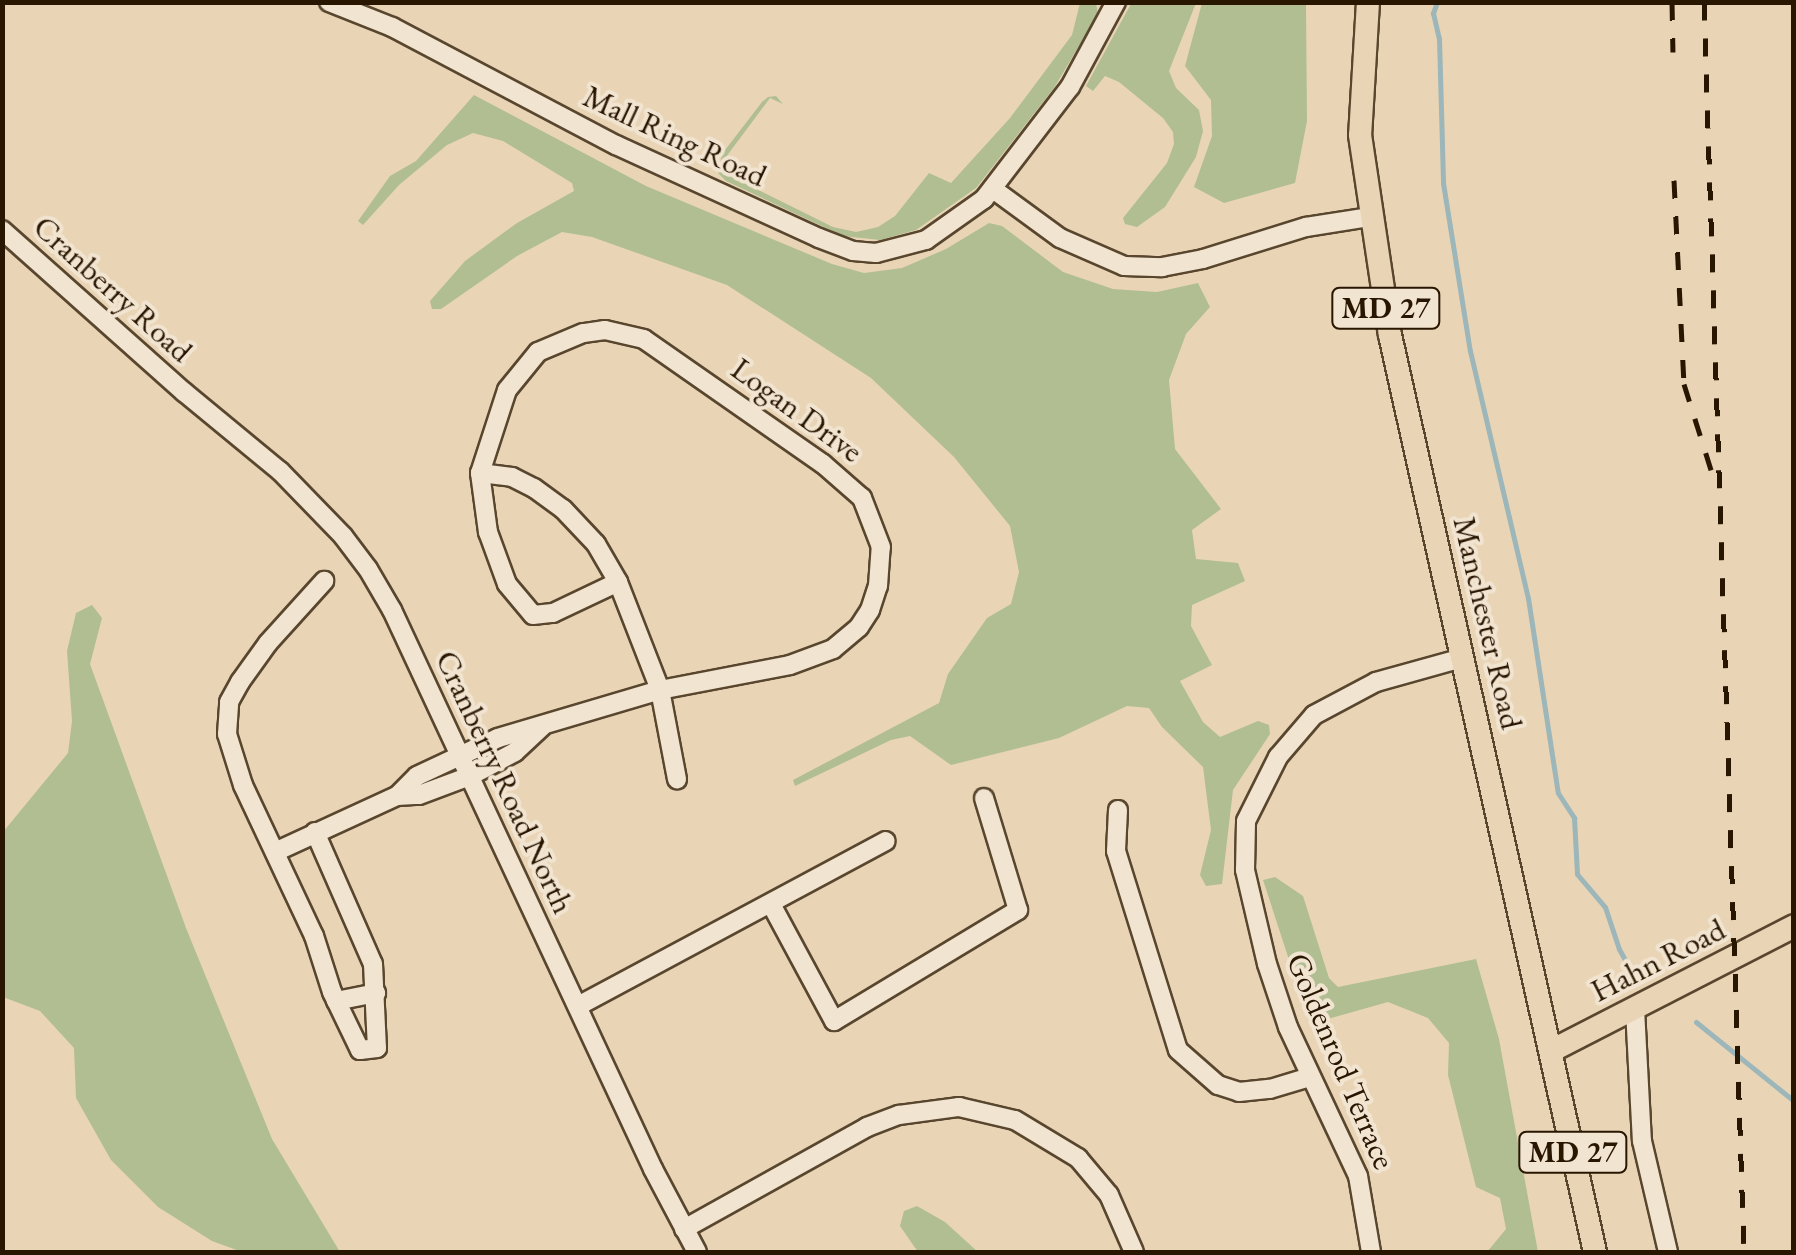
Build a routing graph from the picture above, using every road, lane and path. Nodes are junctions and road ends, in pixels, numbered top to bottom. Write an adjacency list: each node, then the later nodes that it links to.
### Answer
1 (329, 2): 4 (street, Mall Ring Road)
2 (1116, 2): 4 (street, Mall Ring Road)
3 (1368, 2): 5 (main road, Manchester Road / MD 27)
4 (993, 189): 5 (street)
5 (1370, 217): 11 (main road, Manchester Road / MD 27)
6 (2, 230): 7 (street, Cranberry Road)
7 (184, 392): 14 (street, Cranberry Road North)
8 (480, 473): 10 (street); 10 (street, Logan Drive); 12 (street, Logan Drive)
9 (324, 581): 22 (street)
10 (618, 582): 12 (street)
11 (1462, 658): 29 (main road, Manchester Road / MD 27); 30 (street, Goldenrod Terrace)
12 (660, 690): 13 (street, Logan Drive); 16 (street)
13 (543, 727): 14 (street, Logan Drive); 15 (street, Logan Drive)
14 (460, 754): 15 (street, Cranberry Road North); 17 (street, Logan Drive)
15 (470, 776): 17 (street, Logan Drive); 27 (street, Cranberry Road North)
16 (676, 779)
17 (397, 796): 20 (street, Logan Drive)
18 (984, 798): 23 (street)
19 (1118, 810): 30 (street)
20 (315, 832): 22 (street, Logan Drive); 25 (street)
21 (886, 841): 23 (street)
22 (274, 852): 26 (street)
23 (771, 904): 27 (street)
24 (1794, 926): 28 (main road, Hahn Road)
25 (376, 993): 26 (street); 26 (street)
26 (336, 1000)
27 (578, 1006): 31 (street, Cranberry Road North)
28 (1635, 1009): 29 (main road, Hahn Road); 36 (street)
29 (1552, 1052): 35 (main road, Manchester Road / MD 27)
30 (1310, 1076): 34 (street, Goldenrod Terrace)
31 (684, 1229): 32 (street, Cranberry Road North); 33 (street)
32 (697, 1252)
33 (1134, 1252)
34 (1371, 1252)
35 (1595, 1252)
36 (1668, 1252)

